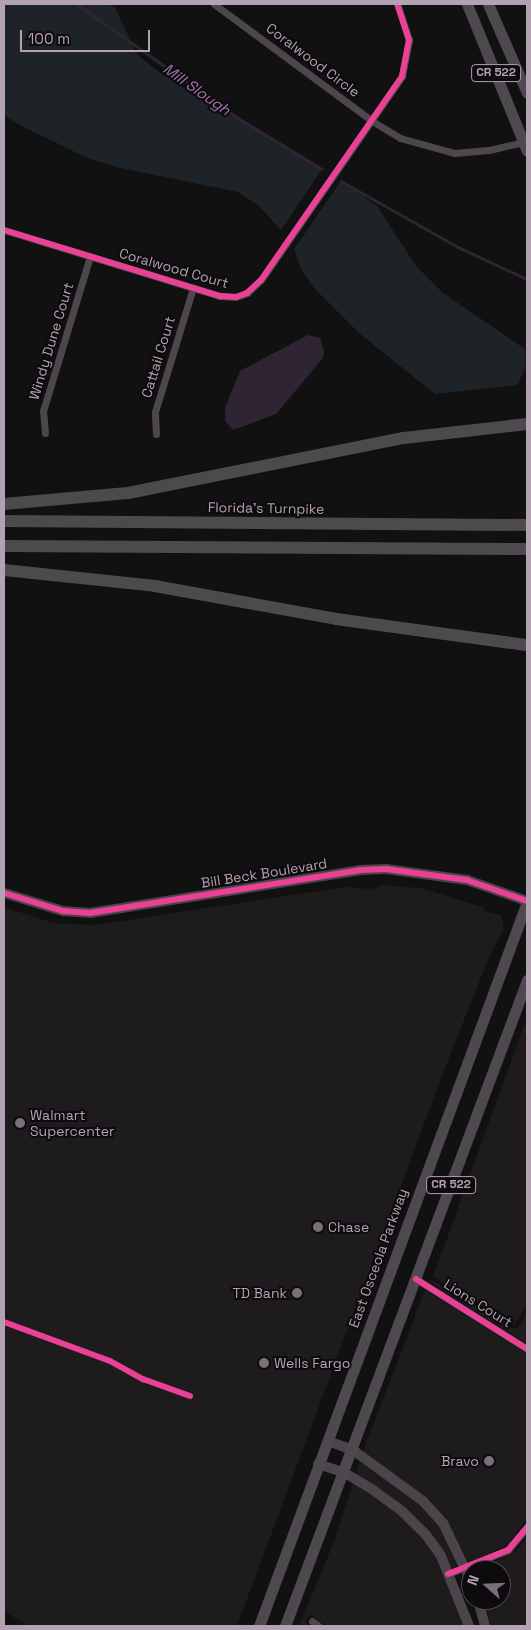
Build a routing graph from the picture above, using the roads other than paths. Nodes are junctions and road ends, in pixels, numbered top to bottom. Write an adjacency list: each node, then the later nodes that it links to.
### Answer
1 (214, 4): 6 (street, Coralwood Circle)
2 (397, 4): 6 (street)
3 (467, 4): 7 (main road, CR 522)
4 (488, 4): 5 (main road, CR 522)
5 (527, 93)
6 (372, 121): 7 (street, Coralwood Circle); 10 (street, Coralwood Court)
7 (526, 145)
8 (4, 230): 9 (street, Coralwood Court)
9 (90, 256): 10 (street, Coralwood Court); 12 (street, Windy Dune Court)
10 (193, 288): 13 (street, Cattail Court)
11 (527, 424): 14 (highway)
12 (45, 433)
13 (156, 434)
14 (4, 504)
15 (4, 521): 16 (highway, Florida's Turnpike)
16 (527, 525)
17 (4, 546): 18 (highway)
18 (527, 550)
19 (4, 570): 20 (highway)
20 (512, 642): 21 (highway); 22 (highway)
21 (527, 645)
22 (527, 650)
23 (4, 893): 24 (street, Bill Beck Boulevard)
24 (527, 901): 28 (main road, East Osceola Parkway / CR 522)
25 (527, 980): 26 (main road, CR 522)
26 (416, 1279): 27 (street, Lions Court); 29 (main road, CR 522)
27 (527, 1349)
28 (328, 1440): 29 (street); 30 (main road, East Osceola Parkway / CR 522)
29 (353, 1450): 31 (main road, CR 522); 33 (street)
30 (318, 1464): 31 (street); 39 (main road, East Osceola Parkway / CR 522)
31 (345, 1473): 36 (street); 40 (main road, CR 522)
32 (527, 1527): 34 (street)
33 (462, 1560)
34 (485, 1560)
35 (461, 1570): 36 (street)
36 (448, 1574): 42 (street)
37 (481, 1610): 43 (street)
38 (312, 1621): 41 (street)
39 (258, 1626)
40 (285, 1626)
41 (319, 1626)
42 (469, 1626)
43 (486, 1626)

